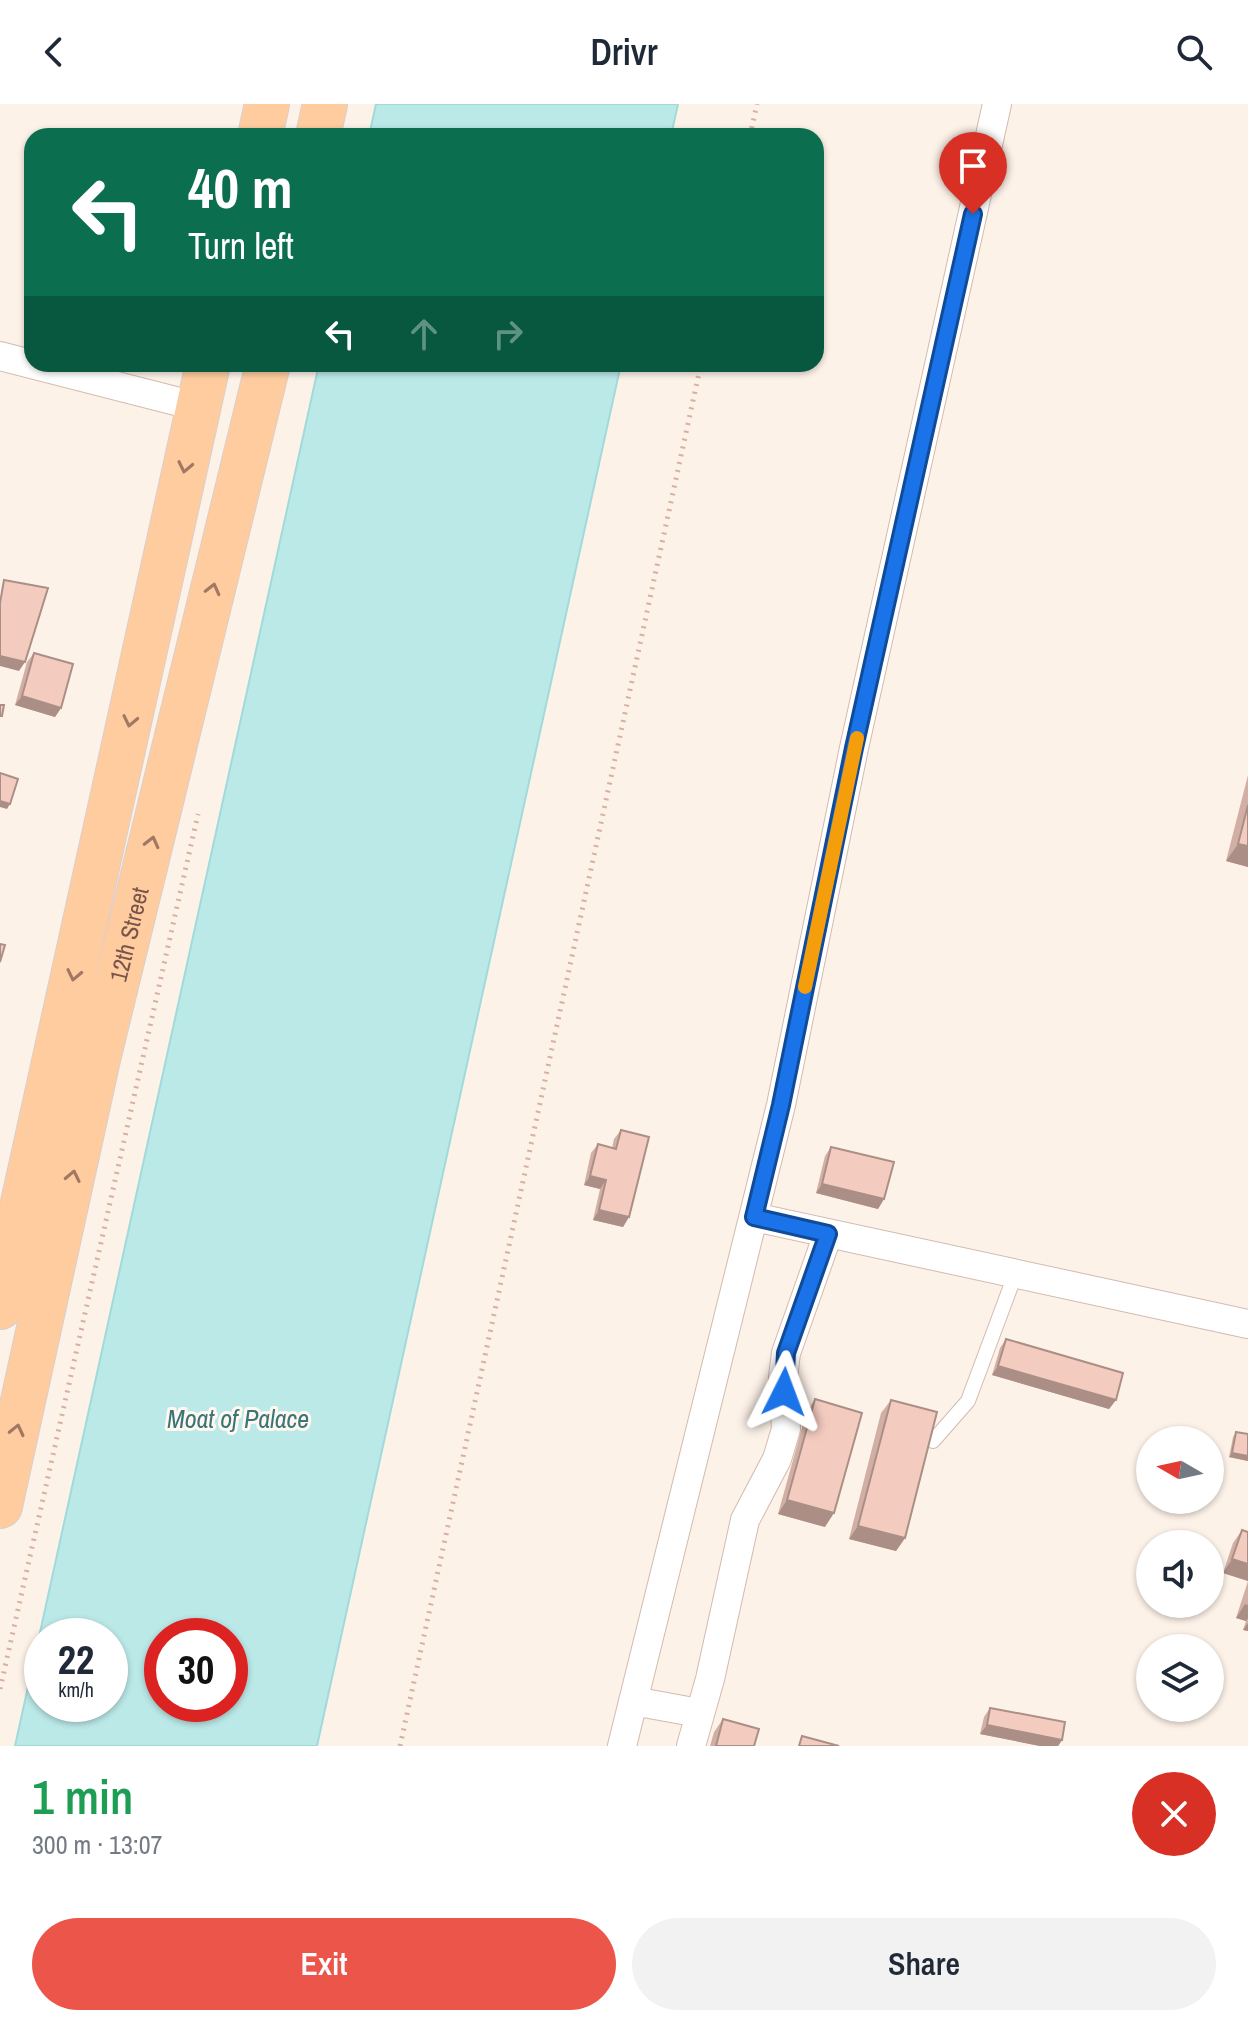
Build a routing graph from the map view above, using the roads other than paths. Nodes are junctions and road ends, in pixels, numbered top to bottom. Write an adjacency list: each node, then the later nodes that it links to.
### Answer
1 (267, 104): 4 (main road)
2 (325, 104): 5 (main road)
3 (997, 104): 12 (street)
4 (262, 128)
5 (320, 128)
6 (0, 356): 7 (street)
7 (24, 362)
8 (62, 372): 11 (street)
9 (206, 372): 11 (main road, 12th Street)
10 (266, 372): 15 (main road, 12th Street, one-way to 10)
11 (199, 407): 13 (main road, 12th Street, one-way to 13)
12 (754, 1217): 14 (street); 21 (street)
13 (9, 1229): 15 (street); 17 (main road, 12th Street)
14 (828, 1234): 16 (street); 22 (street)
15 (59, 1241): 20 (main road, 12th Street, one-way to 15)
16 (1015, 1275): 18 (street); 19 (lane)
17 (0, 1307)
18 (1238, 1322)
19 (933, 1441)
20 (0, 1506)
21 (633, 1701): 22 (street); 23 (street)
22 (699, 1713): 24 (street)
23 (622, 1746)
24 (691, 1746)

